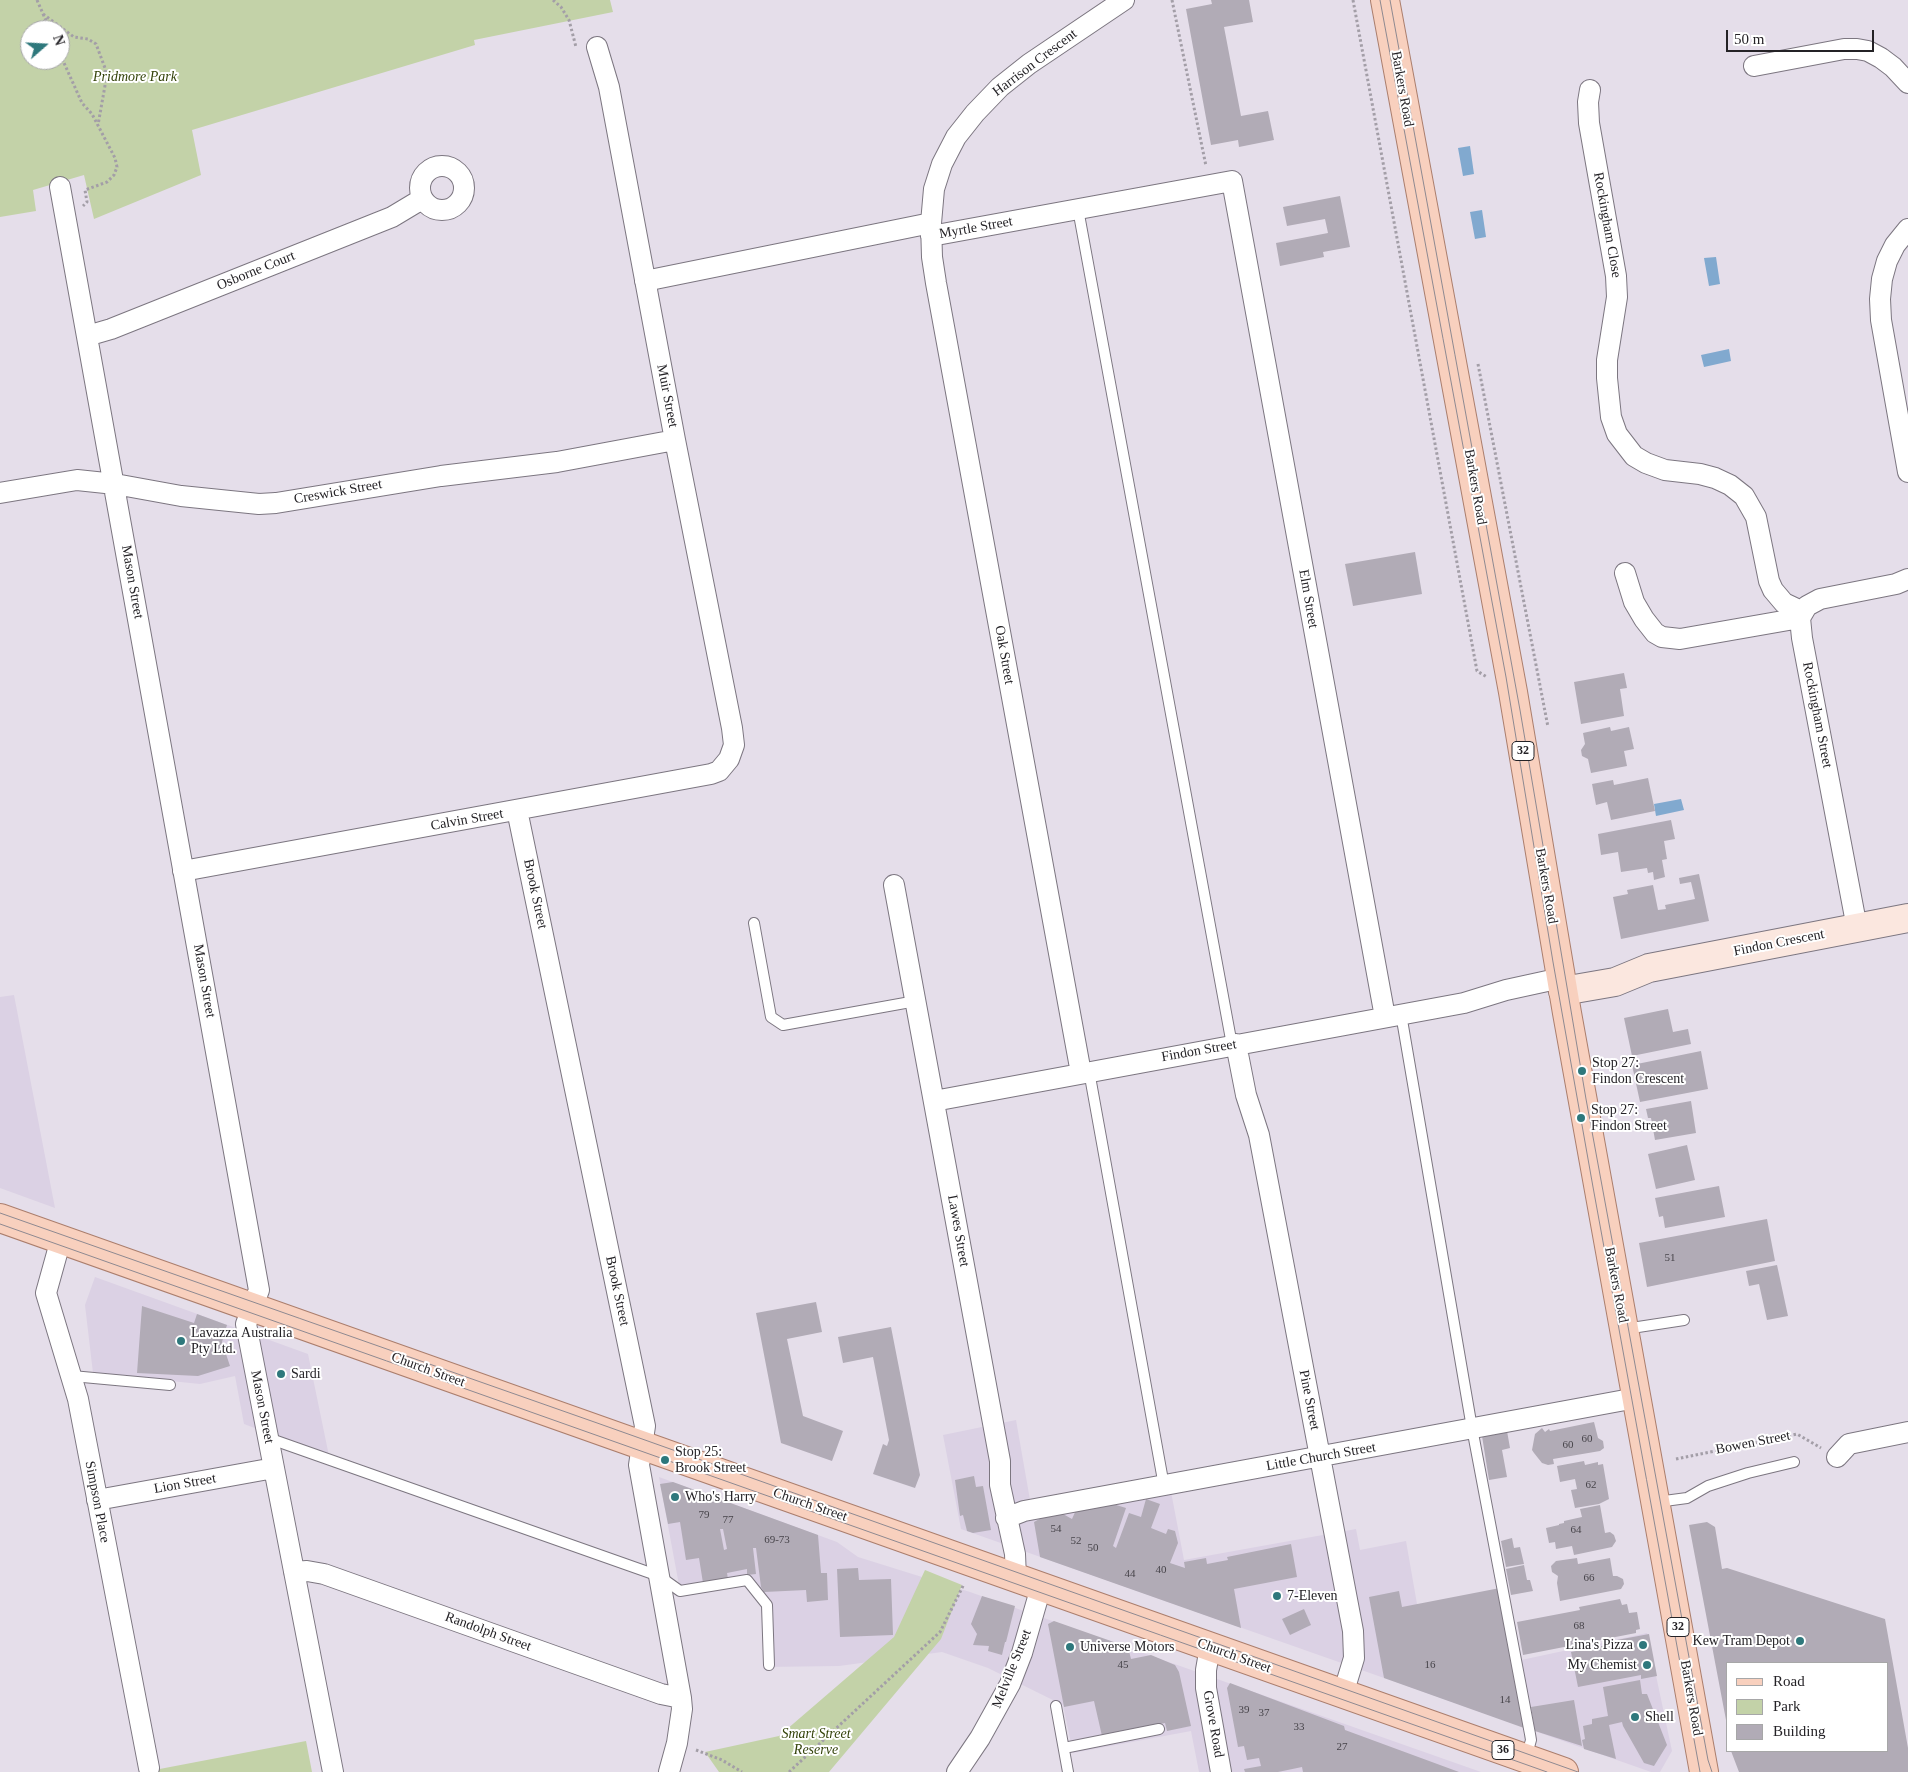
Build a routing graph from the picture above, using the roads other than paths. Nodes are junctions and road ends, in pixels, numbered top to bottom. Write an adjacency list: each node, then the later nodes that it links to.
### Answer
1 (1124, 0): 12 (street, Harrison Crescent)
2 (1385, 0): 29 (main road, Barkers Road / 32)
3 (597, 47): 13 (street, Muir Street)
4 (1754, 66): 5 (street)
5 (1908, 83)
6 (1590, 90): 21 (street, Rockingham Close)
7 (1232, 181): 10 (street, Myrtle Street); 31 (street, Elm Street)
8 (60, 187): 14 (street, Mason Street)
9 (422, 199): 14 (street, Osborne Court)
10 (1078, 209): 12 (street, Myrtle Street); 32 (lane)
11 (1908, 229): 16 (street)
12 (931, 230): 13 (street, Myrtle Street); 33 (street, Oak Street)
13 (645, 281): 15 (street, Muir Street)
14 (87, 336): 17 (street, Mason Street)
15 (675, 440): 17 (street, Creswick Street); 22 (street, Muir Street)
16 (1908, 472)
17 (115, 484): 18 (street, Creswick Street); 24 (street, Mason Street)
18 (0, 493)
19 (1625, 573): 21 (street)
20 (1908, 579): 21 (street)
21 (1802, 615): 28 (street, Rockingham Street)
22 (734, 745): 23 (street, Calvin Street)
23 (517, 810): 24 (street, Calvin Street); 46 (street, Brook Street)
24 (184, 870): 37 (street, Mason Street)
25 (894, 885): 30 (street, Lawes Street)
26 (1908, 918): 28 (street, Findon Crescent)
27 (754, 923): 30 (lane)
28 (1857, 928): 29 (street, Findon Crescent)
29 (1562, 984): 31 (street, Findon Street); 39 (main road, Barkers Road / 32)
30 (916, 1001): 34 (street, Lawes Street)
31 (1393, 1015): 32 (street, Findon Street); 43 (lane)
32 (1239, 1044): 33 (street, Findon Street); 47 (street, Pine Street)
33 (1085, 1072): 34 (street, Findon Street); 51 (lane)
34 (934, 1101): 54 (street, Lawes Street)
35 (0, 1218): 36 (main road, Church Street / 36)
36 (61, 1239): 37 (main road, Church Street / 36); 40 (street, Simpson Place)
37 (253, 1308): 45 (street, Mason Street); 46 (main road, Church Street / 36)
38 (1684, 1320): 39 (lane)
39 (1624, 1329): 42 (main road, Barkers Road / 32)
40 (72, 1376): 41 (lane); 52 (street, Simpson Place)
41 (170, 1385)
42 (1636, 1398): 43 (street, Little Church Street); 53 (main road, Barkers Road / 32)
43 (1472, 1428): 47 (street, Little Church Street); 66 (lane)
44 (1908, 1432): 48 (street)
45 (268, 1438): 50 (street, Mason Street); 56 (lane)
46 (642, 1446): 56 (street, Brook Street); 57 (main road, Church Street / 36)
47 (1319, 1456): 51 (street, Little Church Street); 61 (street, Pine Street)
48 (1837, 1457)
49 (1794, 1462): 53 (lane)
50 (274, 1468): 52 (street, Lion Street); 55 (street, Mason Street)
51 (1164, 1486): 54 (street, Little Church Street)
52 (97, 1500): 67 (street, Simpson Place)
53 (1655, 1502): 74 (main road, Barkers Road / 32)
54 (1006, 1518): 57 (street, Lawes Street)
55 (294, 1572): 62 (street, Randolph Street); 68 (street, Mason Street)
56 (659, 1576): 60 (lane); 62 (street, Brook Street)
57 (1016, 1578): 58 (main road, Church Street / 36)
58 (1041, 1587): 59 (main road, Church Street / 36); 70 (street, Melville Street)
59 (1210, 1647): 61 (main road, Church Street / 36); 72 (street, Grove Road)
60 (769, 1665)
61 (1343, 1694): 66 (main road, Church Street / 36)
62 (681, 1698): 69 (street, Brook Street)
63 (1056, 1706): 65 (lane)
64 (1159, 1729): 65 (lane)
65 (1064, 1748): 71 (lane)
66 (1526, 1758): 73 (main road, Church Street / 36)
67 (149, 1768)
68 (333, 1772)
69 (669, 1772)
70 (957, 1772)
71 (1068, 1772)
72 (1222, 1772)
73 (1564, 1772)
74 (1704, 1772)

